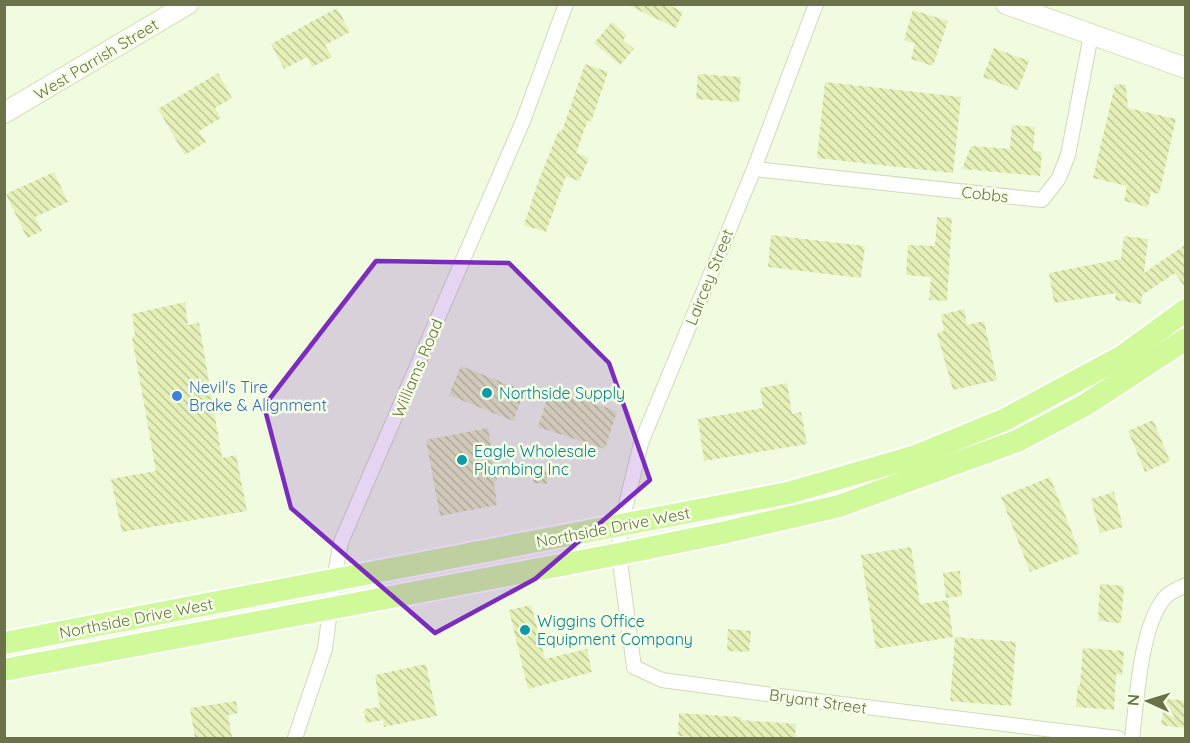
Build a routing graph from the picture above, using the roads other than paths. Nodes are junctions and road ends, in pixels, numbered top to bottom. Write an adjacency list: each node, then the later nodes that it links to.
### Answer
1 (188, 4): 7 (street, West Parrish Street)
2 (566, 4): 13 (street, Williams Road)
3 (816, 4): 8 (street, Laircey Street)
4 (1006, 4): 5 (street)
5 (1091, 35): 6 (street); 8 (street, Cobbs)
6 (1185, 68)
7 (4, 113)
8 (754, 169): 11 (street, Laircey Street)
9 (1185, 310): 11 (main road, Northside Drive West)
10 (1185, 339): 12 (main road, Northside Drive West)
11 (621, 525): 12 (street, Laircey Street); 13 (main road, Northside Drive West)
12 (619, 554): 15 (main road, Northside Drive West); 19 (street, Bryant Street)
13 (334, 579): 15 (street, Williams Road); 16 (main road, Northside Drive West)
14 (1185, 585): 20 (street)
15 (330, 607): 17 (main road, Northside Drive West); 18 (street, Williams Road)
16 (4, 643)
17 (4, 670)
18 (295, 738)
19 (1118, 738)
20 (1132, 738)

